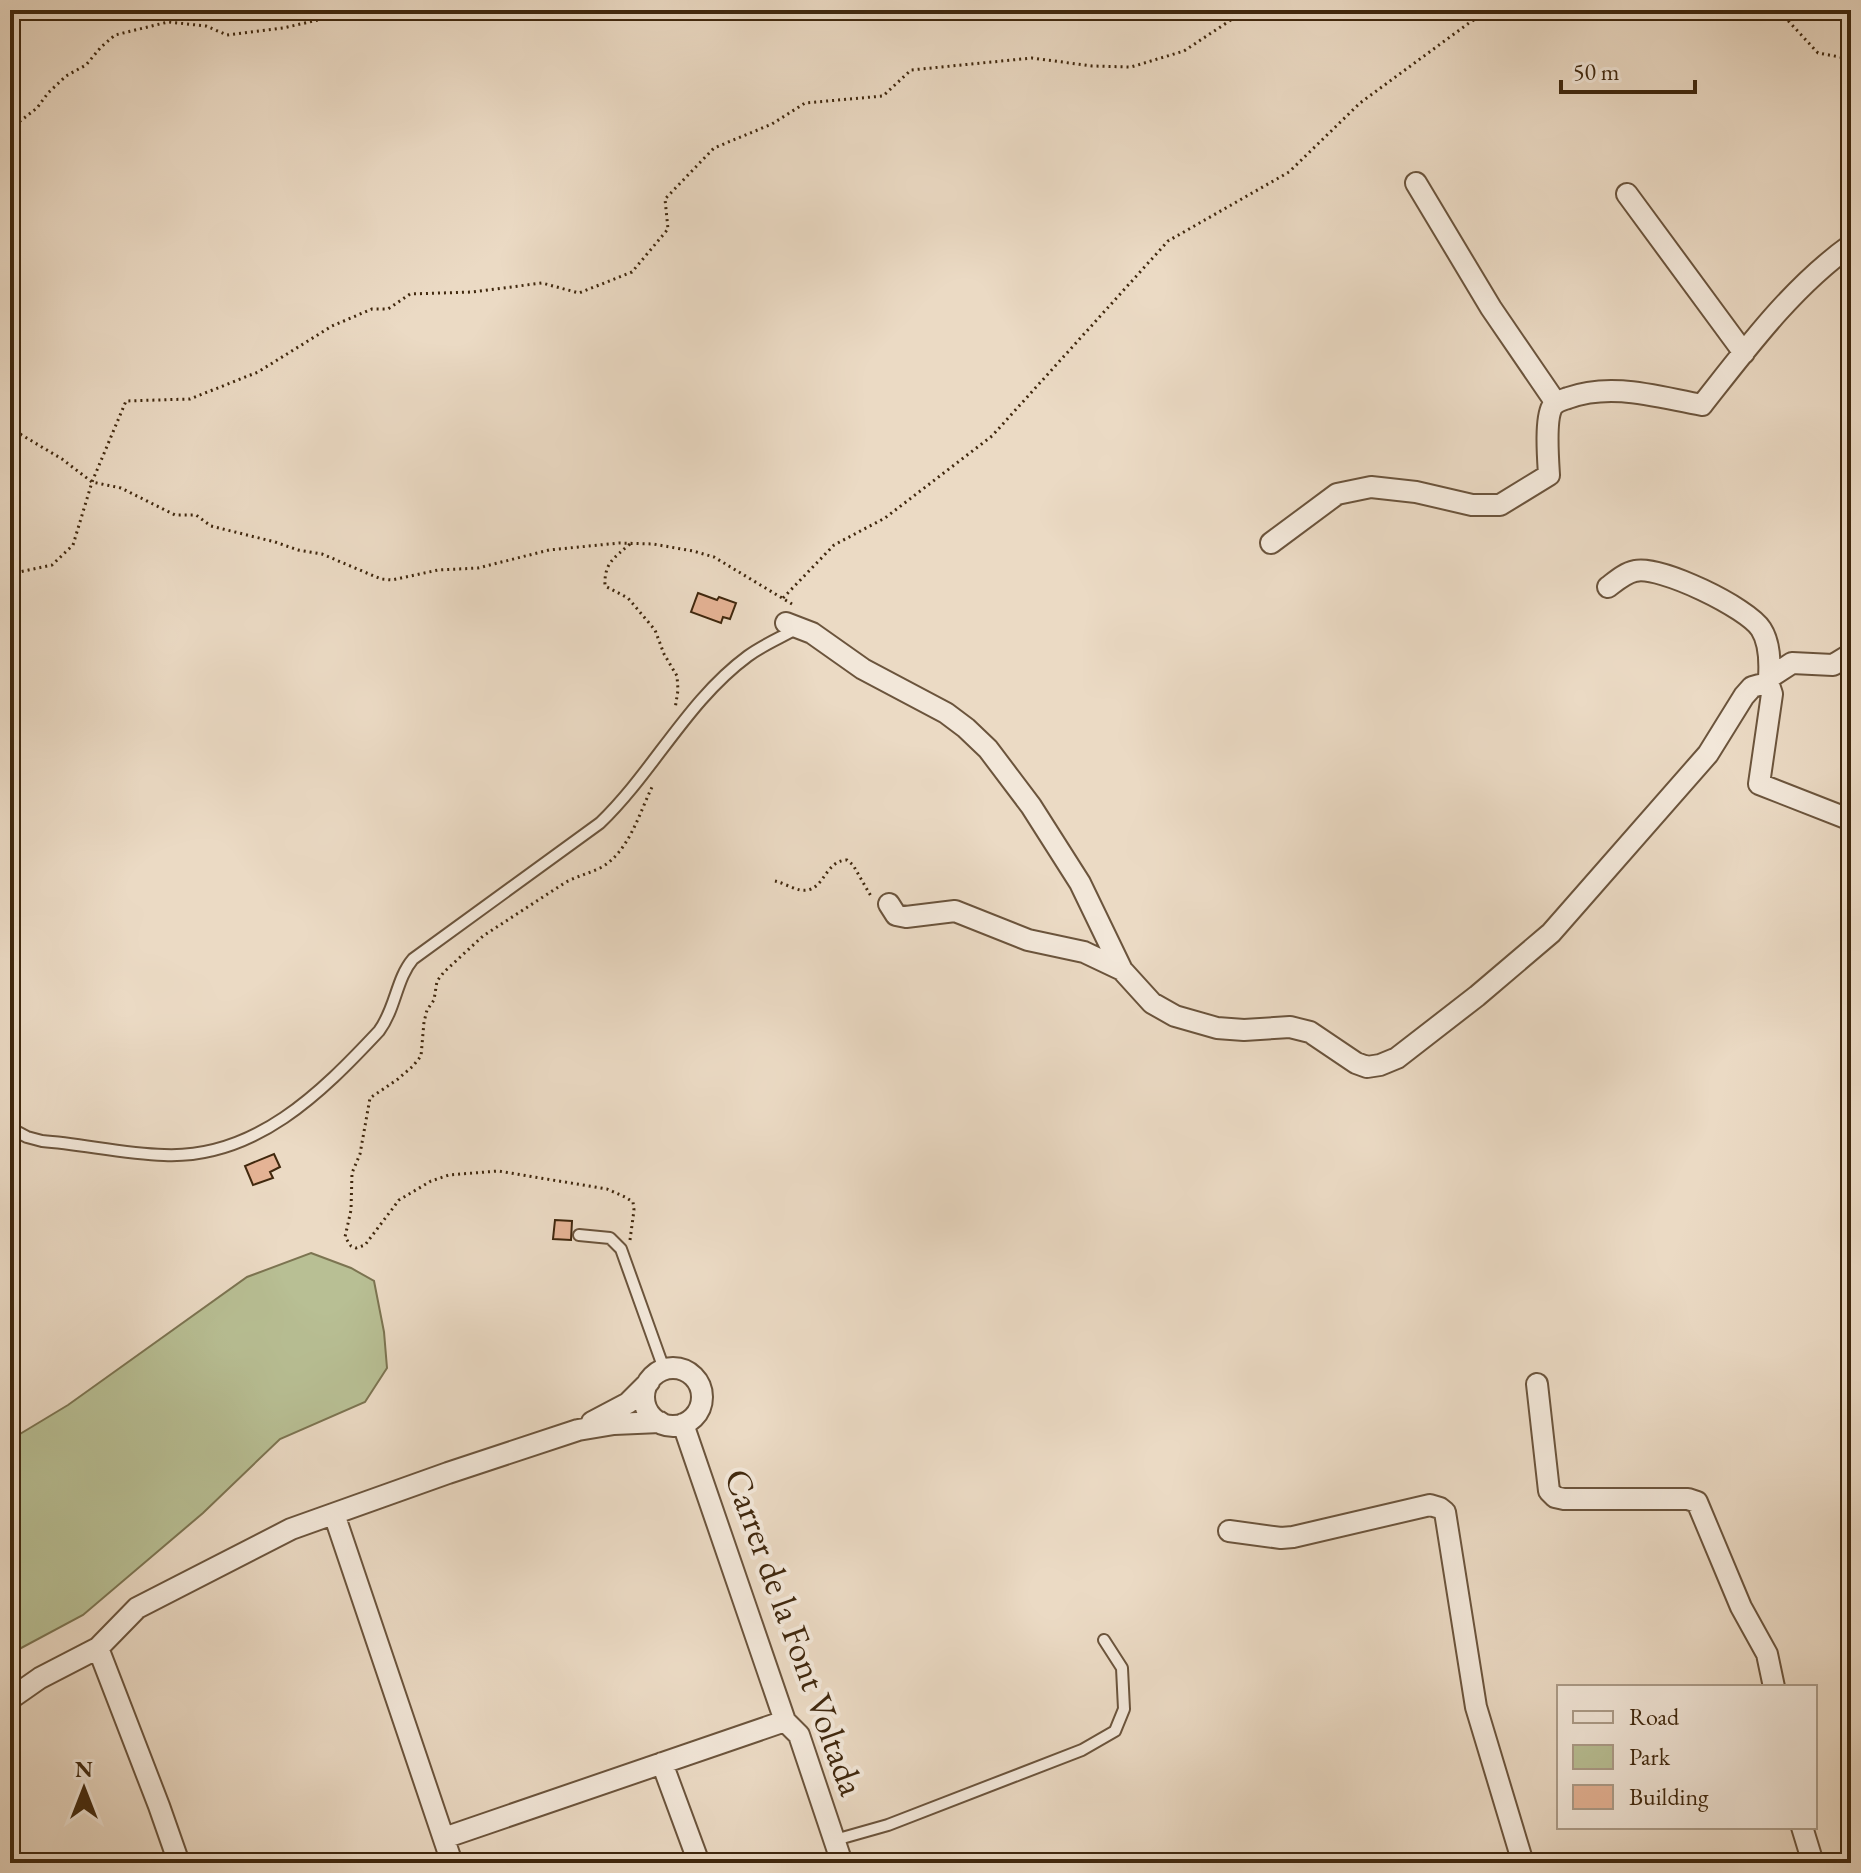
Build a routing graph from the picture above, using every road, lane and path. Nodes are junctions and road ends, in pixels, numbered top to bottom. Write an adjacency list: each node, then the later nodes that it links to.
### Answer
1 (362, 10): 8 (path)
2 (1246, 10): 15 (path)
3 (1490, 10): 20 (path)
4 (1747, 10): 5 (path)
5 (1780, 12): 6 (path); 7 (path)
6 (1851, 15)
7 (1851, 59)
8 (10, 129)
9 (1416, 183): 13 (street)
10 (1627, 194): 12 (street)
11 (1851, 245): 12 (street)
12 (1744, 353): 13 (street)
13 (1556, 403): 16 (street)
14 (10, 428): 15 (path)
15 (92, 482): 17 (path); 18 (path)
16 (1271, 543)
17 (630, 544): 20 (path); 24 (path)
18 (10, 574)
19 (1608, 587): 23 (street)
20 (783, 598): 21 (path)
21 (799, 628): 24 (lane); 29 (street)
22 (1851, 654): 23 (street)
23 (1767, 682): 26 (street); 29 (street)
24 (676, 728): 30 (lane)
25 (657, 779): 32 (path)
26 (1851, 820)
27 (775, 881): 28 (path)
28 (892, 910): 29 (street)
29 (1122, 970)
30 (10, 1128)
31 (579, 1235): 32 (lane)
32 (621, 1249): 33 (lane)
33 (657, 1376): 35 (street); 36 (street); 37 (street)
34 (1537, 1384): 42 (street)
35 (660, 1422): 36 (street); 37 (street)
36 (683, 1424): 44 (street, Carrer de la Font Voltada)
37 (578, 1430): 38 (street)
38 (334, 1514): 41 (street); 47 (street)
39 (1229, 1531): 53 (street)
40 (1104, 1640): 48 (lane)
41 (98, 1648): 43 (street); 49 (street)
42 (1774, 1685)
43 (10, 1699)
44 (785, 1721): 45 (street); 48 (street, Carrer de la Font Voltada)
45 (662, 1763): 47 (street); 51 (street)
46 (1803, 1829): 54 (street)
47 (444, 1838): 50 (street)
48 (835, 1840): 52 (street, Carrer de la Font Voltada)
49 (179, 1863)
50 (452, 1863)
51 (699, 1863)
52 (842, 1863)
53 (1523, 1863)
54 (1813, 1863)

